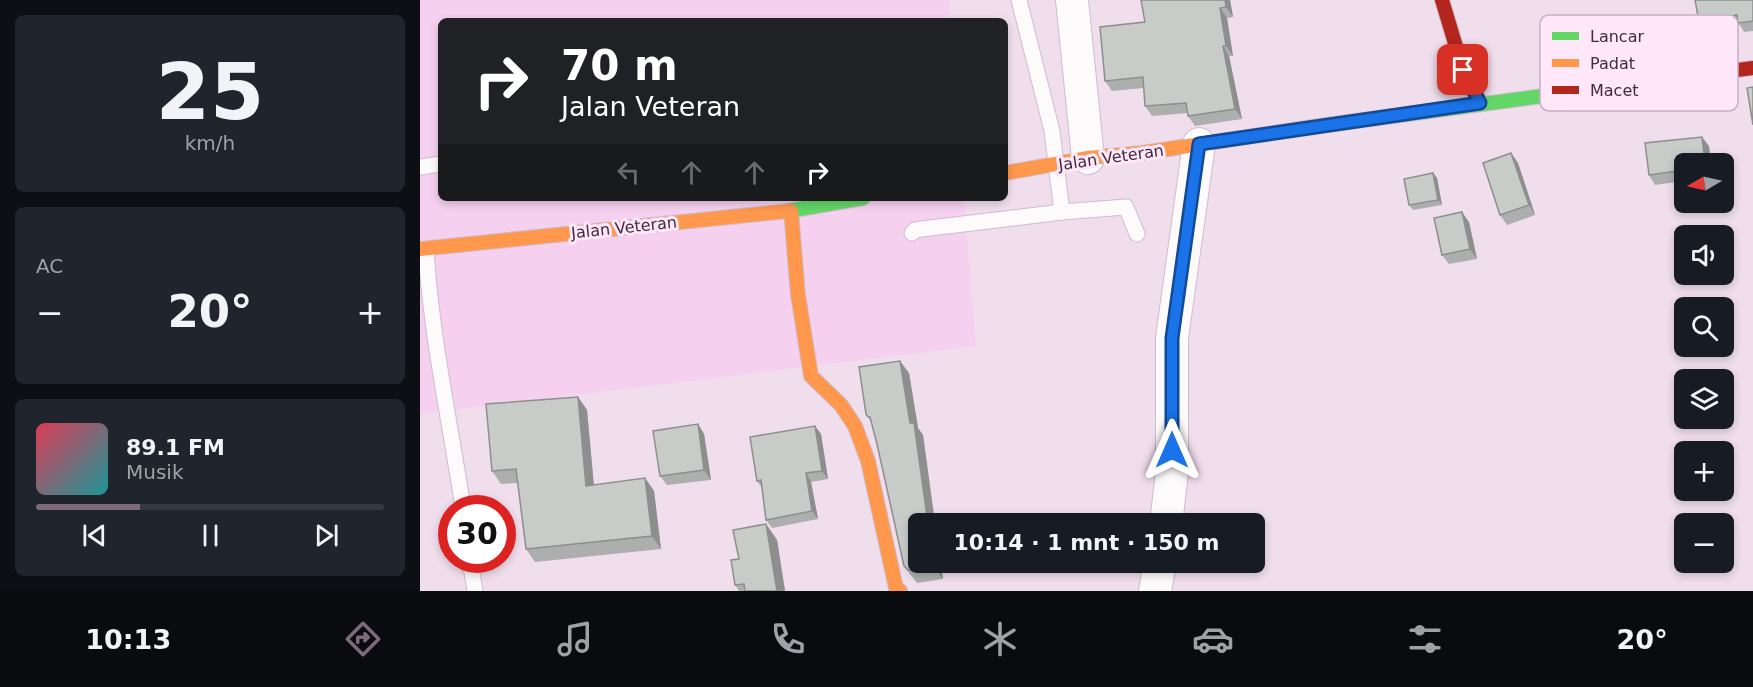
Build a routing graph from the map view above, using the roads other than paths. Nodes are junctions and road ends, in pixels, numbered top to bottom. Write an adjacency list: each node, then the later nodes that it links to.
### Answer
1 (1019, 0): 11 (lane)
2 (1072, 0): 9 (street)
3 (1442, 0): 7 (main road)
4 (1753, 68): 5 (main road, Jalan Veteran)
5 (1738, 70)
6 (1540, 95): 7 (main road, Jalan Veteran)
7 (1480, 103): 8 (main road, Jalan Veteran)
8 (1199, 144): 9 (main road, Jalan Veteran); 21 (street)
9 (1088, 158): 11 (main road, Jalan Veteran)
10 (438, 164): 12 (lane)
11 (1056, 164): 13 (main road, Jalan Veteran); 16 (lane)
12 (420, 167)
13 (1008, 172)
14 (846, 201): 15 (main road, Jalan Veteran)
15 (790, 211): 19 (main road, Jalan Veteran); 25 (main road)
16 (1062, 212): 17 (lane); 18 (lane)
17 (912, 233)
18 (1137, 234)
19 (423, 249): 20 (lane)
20 (461, 495)
21 (1167, 513)
22 (472, 573): 24 (lane)
23 (1158, 573): 26 (street)
24 (475, 591)
25 (900, 591)
26 (1155, 591)

